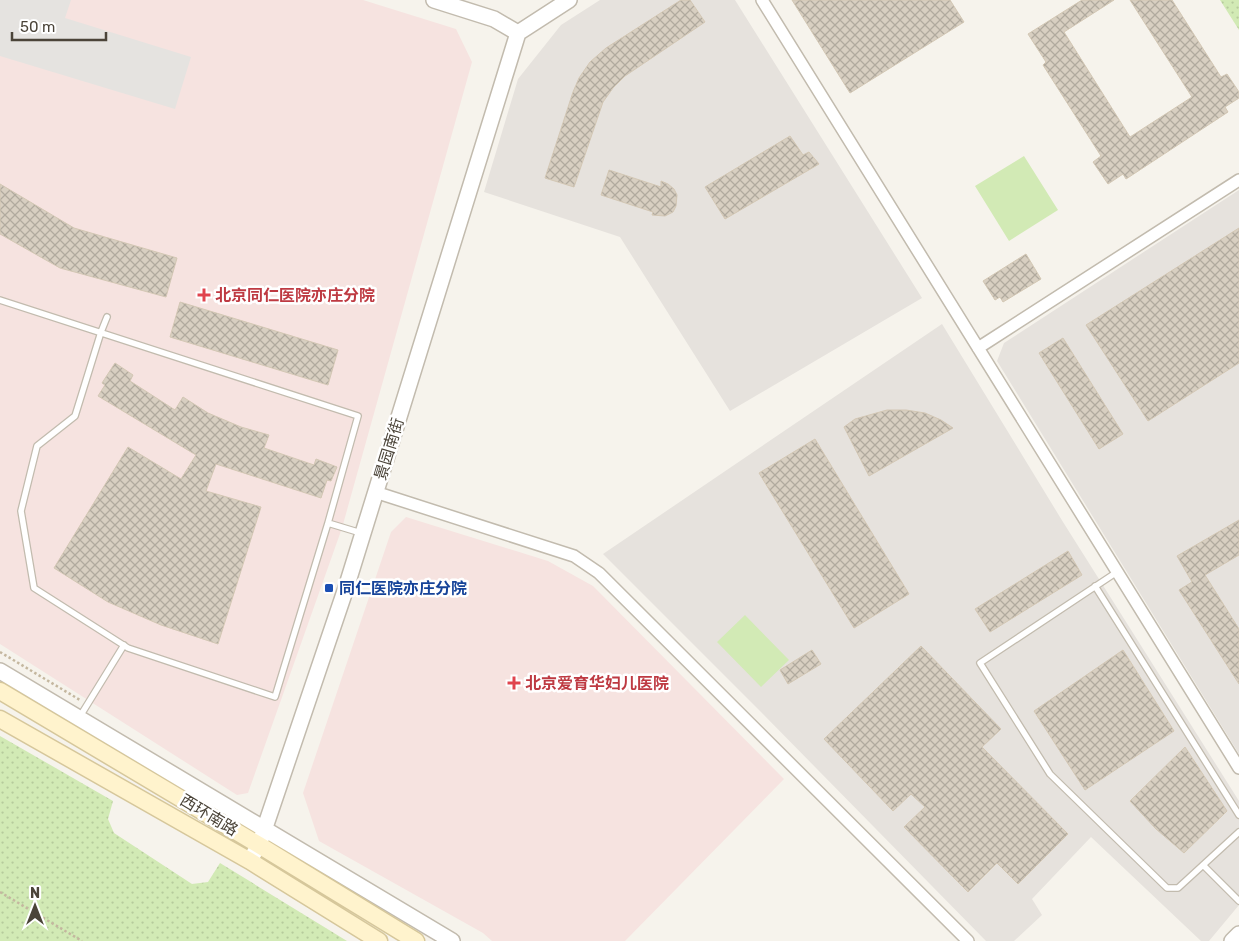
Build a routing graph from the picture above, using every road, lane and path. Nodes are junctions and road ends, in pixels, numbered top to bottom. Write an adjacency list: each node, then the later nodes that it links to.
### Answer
1 (434, 0): 4 (street)
2 (569, 0): 4 (street)
3 (762, 0): 9 (street)
4 (518, 33): 10 (street, 景园南街)
5 (1239, 180): 9 (street)
6 (0, 300): 8 (lane)
7 (107, 317): 8 (lane)
8 (101, 332): 11 (lane); 15 (lane)
9 (978, 348): 13 (street)
10 (376, 492): 12 (street, 景园南街); 36 (street)
11 (328, 523): 12 (lane); 15 (lane)
12 (363, 534): 24 (street, 景园南街)
13 (1117, 572): 14 (lane); 22 (street)
14 (1095, 586): 23 (lane); 28 (lane)
15 (124, 645): 19 (lane)
16 (0, 652): 19 (path)
17 (0, 671): 20 (street)
18 (0, 691): 26 (main road, 西环南路)
19 (87, 705): 20 (lane)
20 (79, 718): 24 (street)
21 (0, 719): 27 (main road, 西环南路)
22 (1239, 768)
23 (1239, 815)
24 (264, 829): 26 (street, 景园南街); 35 (street)
25 (1239, 832): 28 (lane)
26 (259, 845): 27 (street, 景园南街); 34 (main road, 西环南路)
27 (250, 860): 33 (main road, 西环南路)
28 (1203, 865): 30 (lane)
29 (0, 892): 32 (path)
30 (1239, 901)
31 (1239, 934): 37 (street)
32 (82, 941)
33 (379, 941)
34 (416, 941)
35 (452, 941)
36 (968, 941)
37 (1232, 941)

